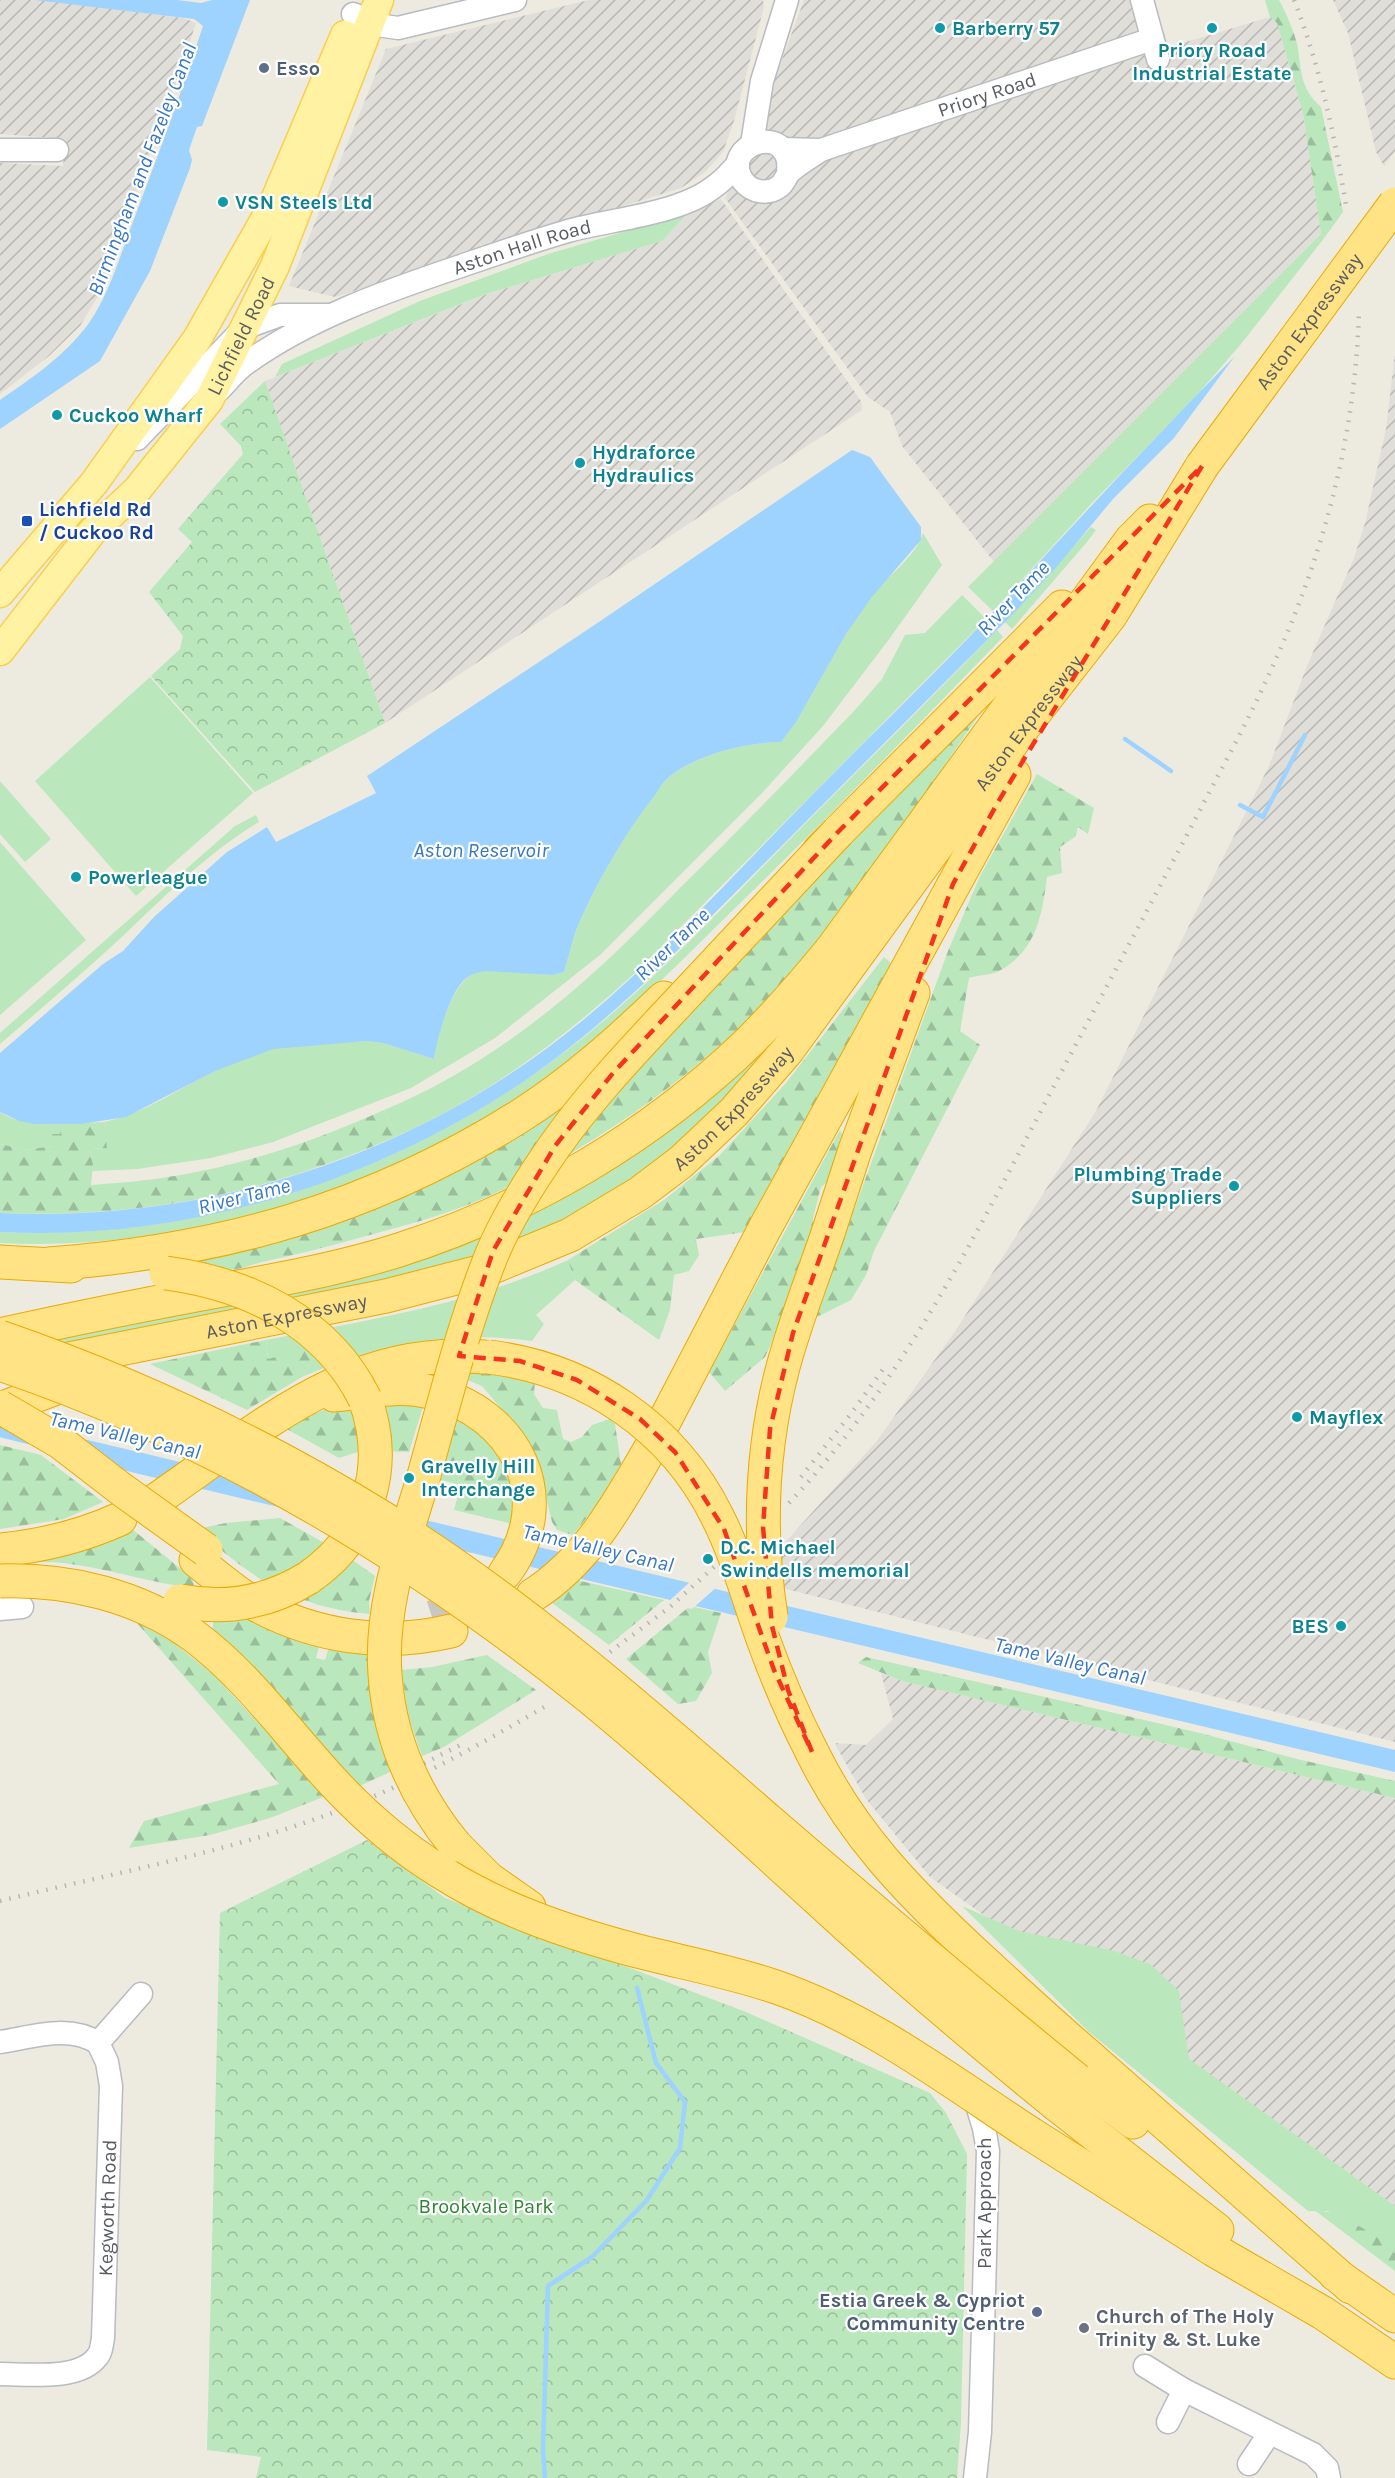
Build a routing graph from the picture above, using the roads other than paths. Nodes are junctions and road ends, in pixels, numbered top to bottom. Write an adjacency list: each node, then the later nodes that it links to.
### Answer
1 (515, 0): 4 (street)
2 (787, 0): 5 (street, Aston Hall Road)
3 (1142, 0): 10 (street, Priory Road)
4 (365, 9): 17 (main road, Lichfield Road); 20 (main road, Lichfield Road)
5 (757, 116): 6 (street, Aston Hall Road); 7 (street)
6 (752, 144): 7 (street); 11 (street, Aston Hall Road)
7 (779, 147): 10 (street, Priory Road); 12 (street)
8 (0, 150): 9 (street)
9 (57, 150)
10 (821, 150): 12 (street, Priory Road)
11 (738, 164): 13 (street); 14 (street, Aston Hall Road)
12 (788, 173): 13 (street, Aston Hall Road)
13 (747, 186): 14 (street, Aston Hall Road)
14 (714, 187): 16 (street, Aston Hall Road)
15 (1395, 204): 19 (highway, Aston Expressway, bridge)
16 (331, 315): 17 (street, Aston Hall Road); 18 (street, Aston Hall Road)
17 (244, 328): 18 (main road, Lichfield Road); 20 (street, Aston Hall Road)
18 (209, 400): 21 (main road, Lichfield Road)
19 (1202, 466): 22 (highway, Aston Expressway); 26 (highway, Aston Expressway)
20 (94, 483): 23 (main road, Lichfield Road)
21 (92, 532): 24 (main road); 25 (main road, Lichfield Road)
22 (1131, 540): 26 (highway, Aston Expressway); 27 (highway)
23 (0, 593)
24 (0, 623)
25 (0, 651)
26 (980, 787): 28 (highway); 31 (highway, Aston Expressway); 32 (highway, Aston Expressway)
27 (838, 832): 30 (highway, bridge); 46 (highway, bridge)
28 (953, 884): 43 (highway); 45 (highway, bridge)
29 (0, 1262): 30 (highway)
30 (49, 1264): 40 (highway, bridge)
31 (270, 1320): 34 (highway, Aston Expressway); 36 (highway, bridge)
32 (0, 1336): 50 (highway, bridge)
33 (0, 1364): 52 (highway, bridge)
34 (0, 1372)
35 (306, 1398): 37 (highway); 41 (highway); 45 (highway, bridge)
36 (0, 1408): 38 (highway, bridge)
37 (161, 1496)
38 (120, 1504): 39 (highway); 44 (highway, bridge)
39 (0, 1550)
40 (0, 1574)
41 (505, 1574)
42 (0, 1581): 46 (highway, bridge)
43 (533, 1595)
44 (432, 1625)
45 (812, 1752): 50 (highway)
46 (573, 1932): 52 (highway, bridge)
47 (141, 1994): 49 (street)
48 (0, 2042): 49 (street)
49 (98, 2043): 56 (street, Kegworth Road)
50 (1085, 2070): 53 (highway)
51 (968, 2075): 61 (street, Park Approach)
52 (1323, 2313): 54 (highway)
53 (1395, 2316)
54 (1395, 2362)
55 (1145, 2366): 57 (street)
56 (0, 2374)
57 (1184, 2390): 58 (street); 59 (street)
58 (1168, 2421)
59 (1269, 2434): 60 (street); 62 (street)
60 (1250, 2464)
61 (975, 2478)
62 (1329, 2478)

